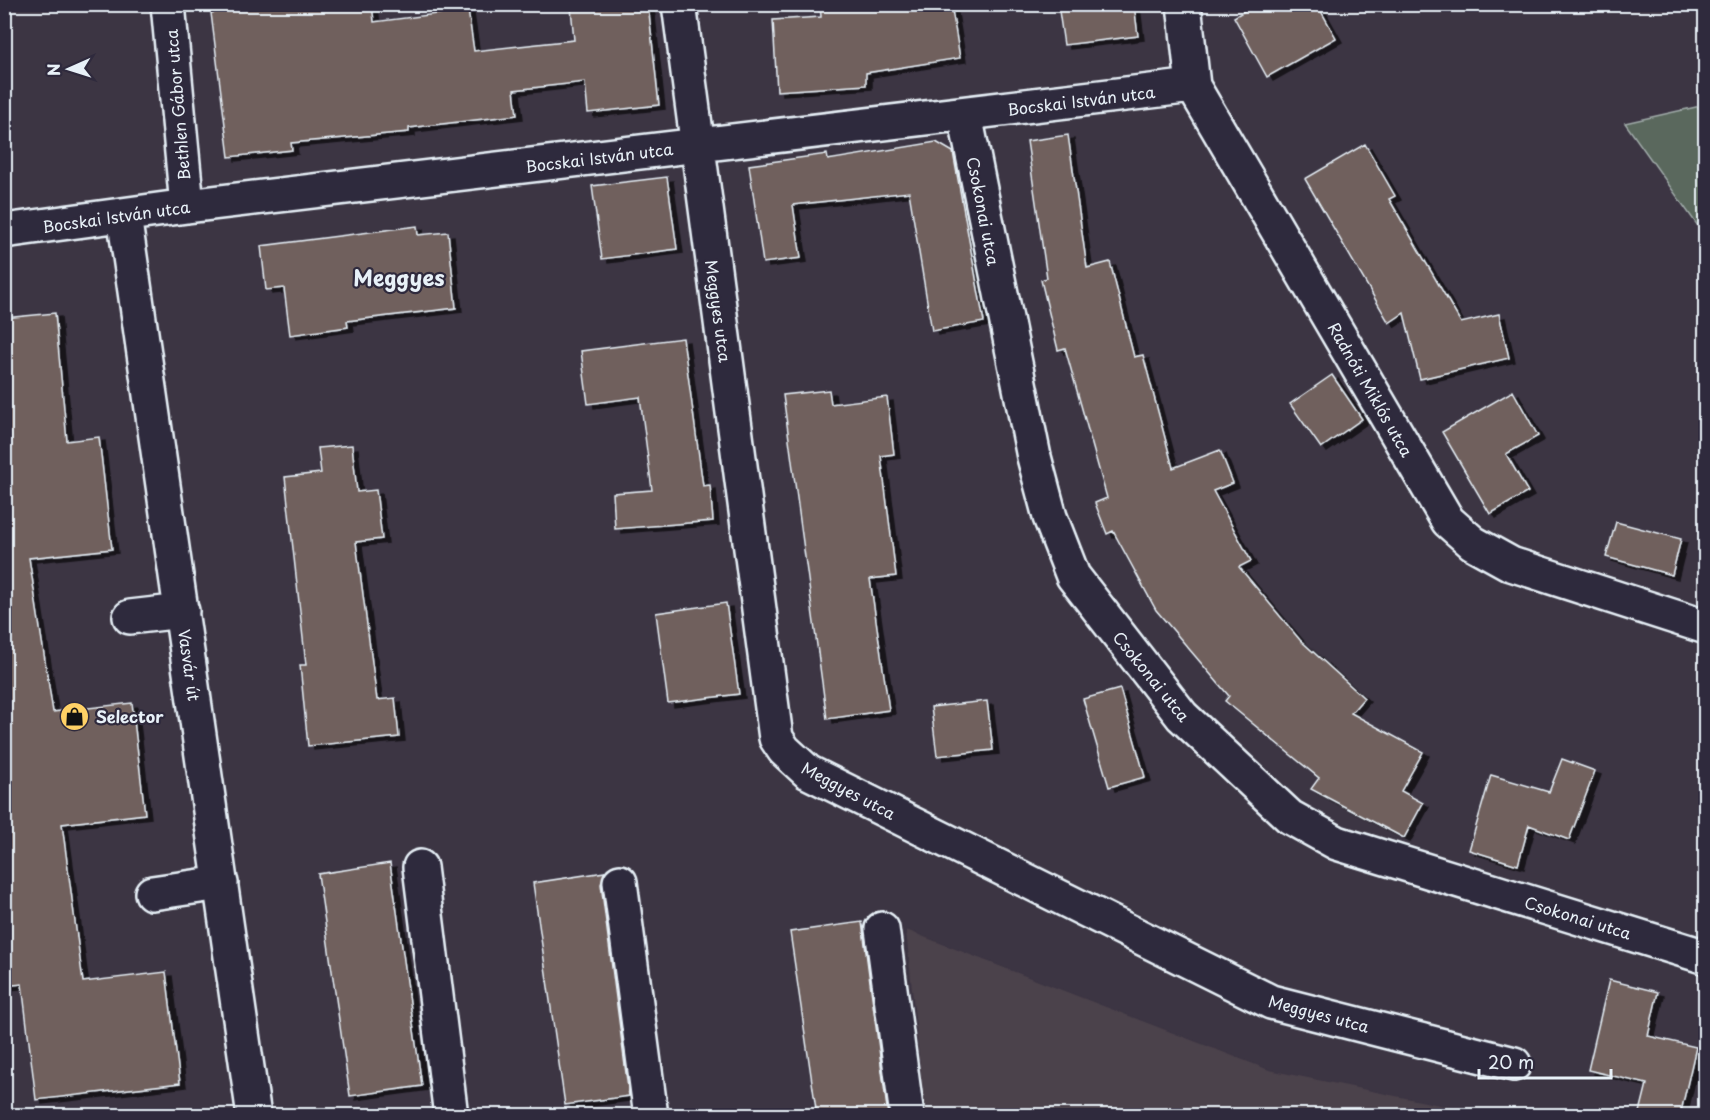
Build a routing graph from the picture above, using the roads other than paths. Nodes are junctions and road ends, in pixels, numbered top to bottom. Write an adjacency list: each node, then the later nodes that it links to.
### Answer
1 (168, 4): 7 (street, Bethlen Gábor utca)
2 (679, 4): 6 (street, Meggyes utca)
3 (1184, 4): 4 (street, Radnóti Miklós utca)
4 (1193, 86): 5 (street, Bocskai István utca); 12 (street, Radnóti Miklós utca)
5 (965, 115): 6 (street, Bocskai István utca); 18 (street, Csokonai utca)
6 (696, 145): 7 (street, Bocskai István utca); 19 (street, Meggyes utca)
7 (187, 206): 8 (street, Bocskai István utca)
8 (124, 215): 9 (street, Bocskai István utca); 10 (street, Vasvár út)
9 (4, 231)
10 (182, 611): 11 (street); 15 (street, Vasvár út)
11 (130, 617)
12 (1706, 627)
13 (420, 867): 21 (street)
14 (620, 882): 22 (street)
15 (221, 883): 16 (street); 20 (street, Vasvár út)
16 (152, 893)
17 (882, 929): 23 (street)
18 (1706, 957)
19 (1514, 1064)
20 (254, 1116)
21 (451, 1116)
22 (651, 1116)
23 (907, 1116)

